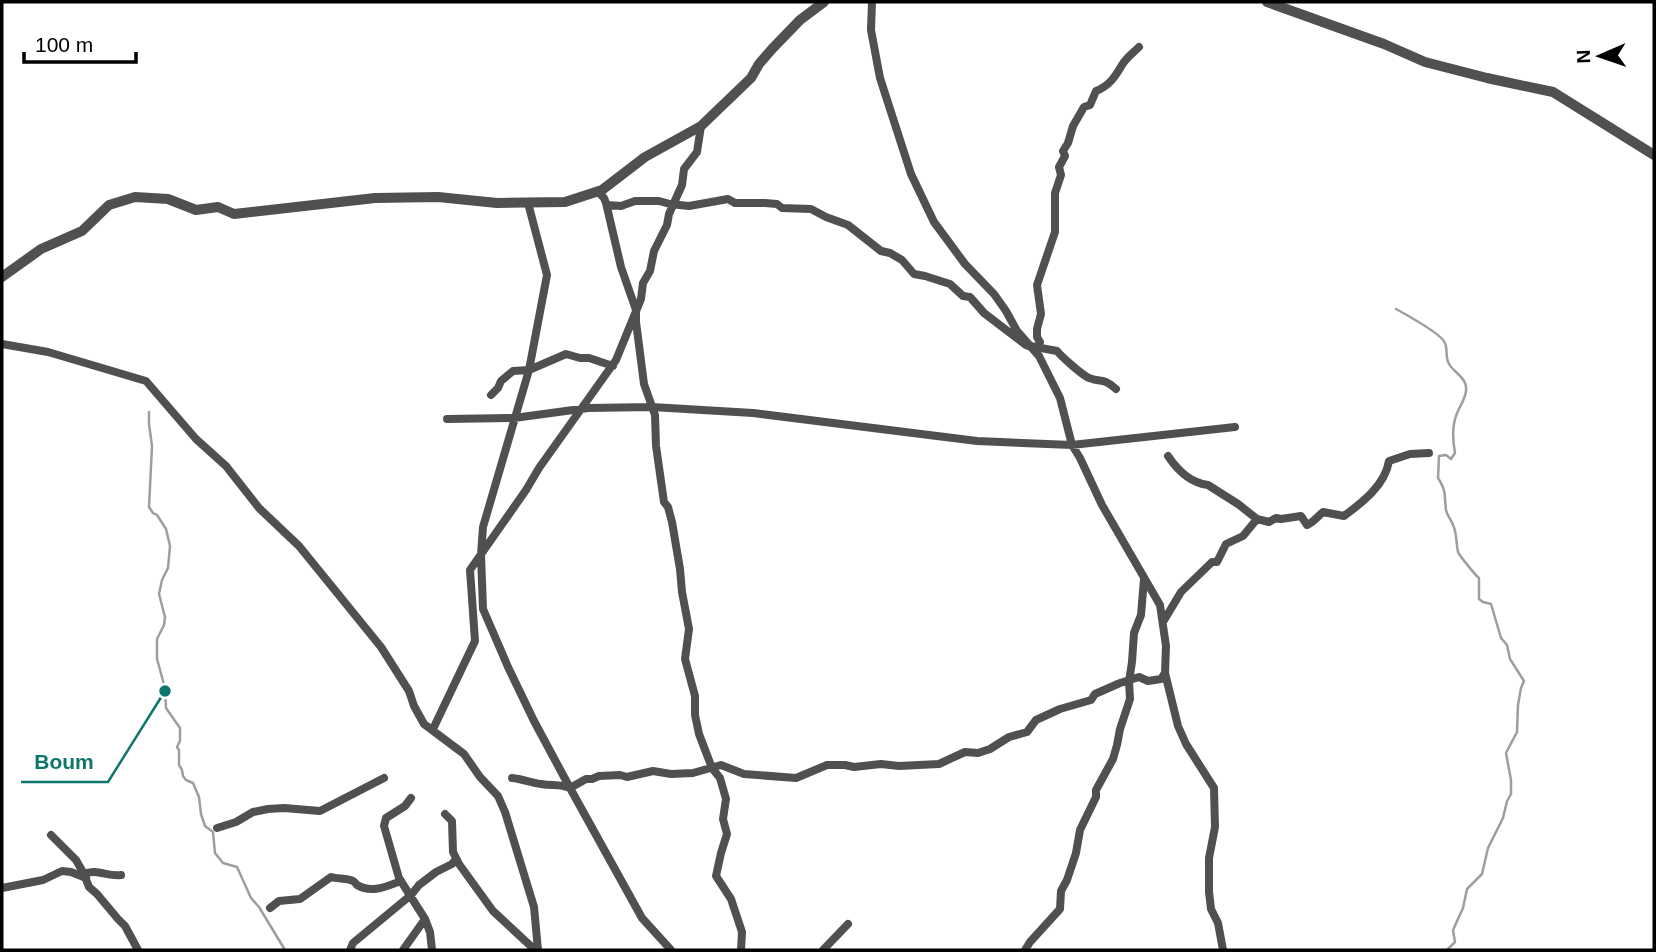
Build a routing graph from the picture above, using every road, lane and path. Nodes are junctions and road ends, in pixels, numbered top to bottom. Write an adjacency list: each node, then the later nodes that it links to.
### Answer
1 (824, 2): 5 (street)
2 (872, 2): 14 (street)
3 (1267, 2): 6 (street)
4 (1139, 47): 14 (street)
5 (701, 126): 7 (street); 9 (street)
6 (1654, 155)
7 (597, 191): 8 (street); 10 (street)
8 (528, 202): 11 (street); 16 (street)
9 (674, 204): 10 (street); 12 (street); 14 (street)
10 (607, 205): 12 (street)
11 (2, 277)
12 (636, 310): 15 (street); 19 (street)
13 (2, 344): 33 (street)
14 (1035, 347): 17 (street); 24 (street)
15 (613, 366): 16 (street); 20 (street)
16 (528, 370): 18 (street); 21 (street)
17 (1116, 389)
18 (491, 395)
19 (652, 407): 20 (street); 24 (street); 34 (street)
20 (581, 409): 21 (street); 28 (street)
21 (514, 418): 22 (street); 28 (street)
22 (447, 419)
23 (1235, 427): 24 (street)
24 (1072, 445): 29 (street)
25 (1429, 453): 27 (street)
26 (1168, 456): 27 (street)
27 (1257, 519): 30 (street)
28 (481, 555): 33 (street); 37 (street)
29 (1144, 576): 30 (street); 32 (street)
30 (1163, 622): 31 (street)
31 (1165, 673): 32 (street); 60 (street)
32 (1129, 681): 34 (street); 59 (street)
33 (433, 729): 55 (street)
34 (712, 768): 37 (street); 57 (street)
35 (384, 778): 40 (street)
36 (512, 778): 37 (street)
37 (570, 788): 56 (street)
38 (411, 799): 45 (street)
39 (445, 814): 42 (street)
40 (217, 828)
41 (51, 835): 44 (street)
42 (456, 859): 47 (street); 55 (street)
43 (121, 875): 44 (street)
44 (85, 876): 46 (street); 51 (street)
45 (401, 880): 47 (street); 48 (street)
46 (2, 888)
47 (411, 895): 49 (street); 52 (street)
48 (270, 908)
49 (425, 919): 53 (street); 54 (street)
50 (848, 924): 58 (street)
51 (138, 950)
52 (350, 950)
53 (403, 950)
54 (432, 950)
55 (536, 950)
56 (671, 950)
57 (741, 950)
58 (823, 950)
59 (1025, 950)
60 (1223, 950)

